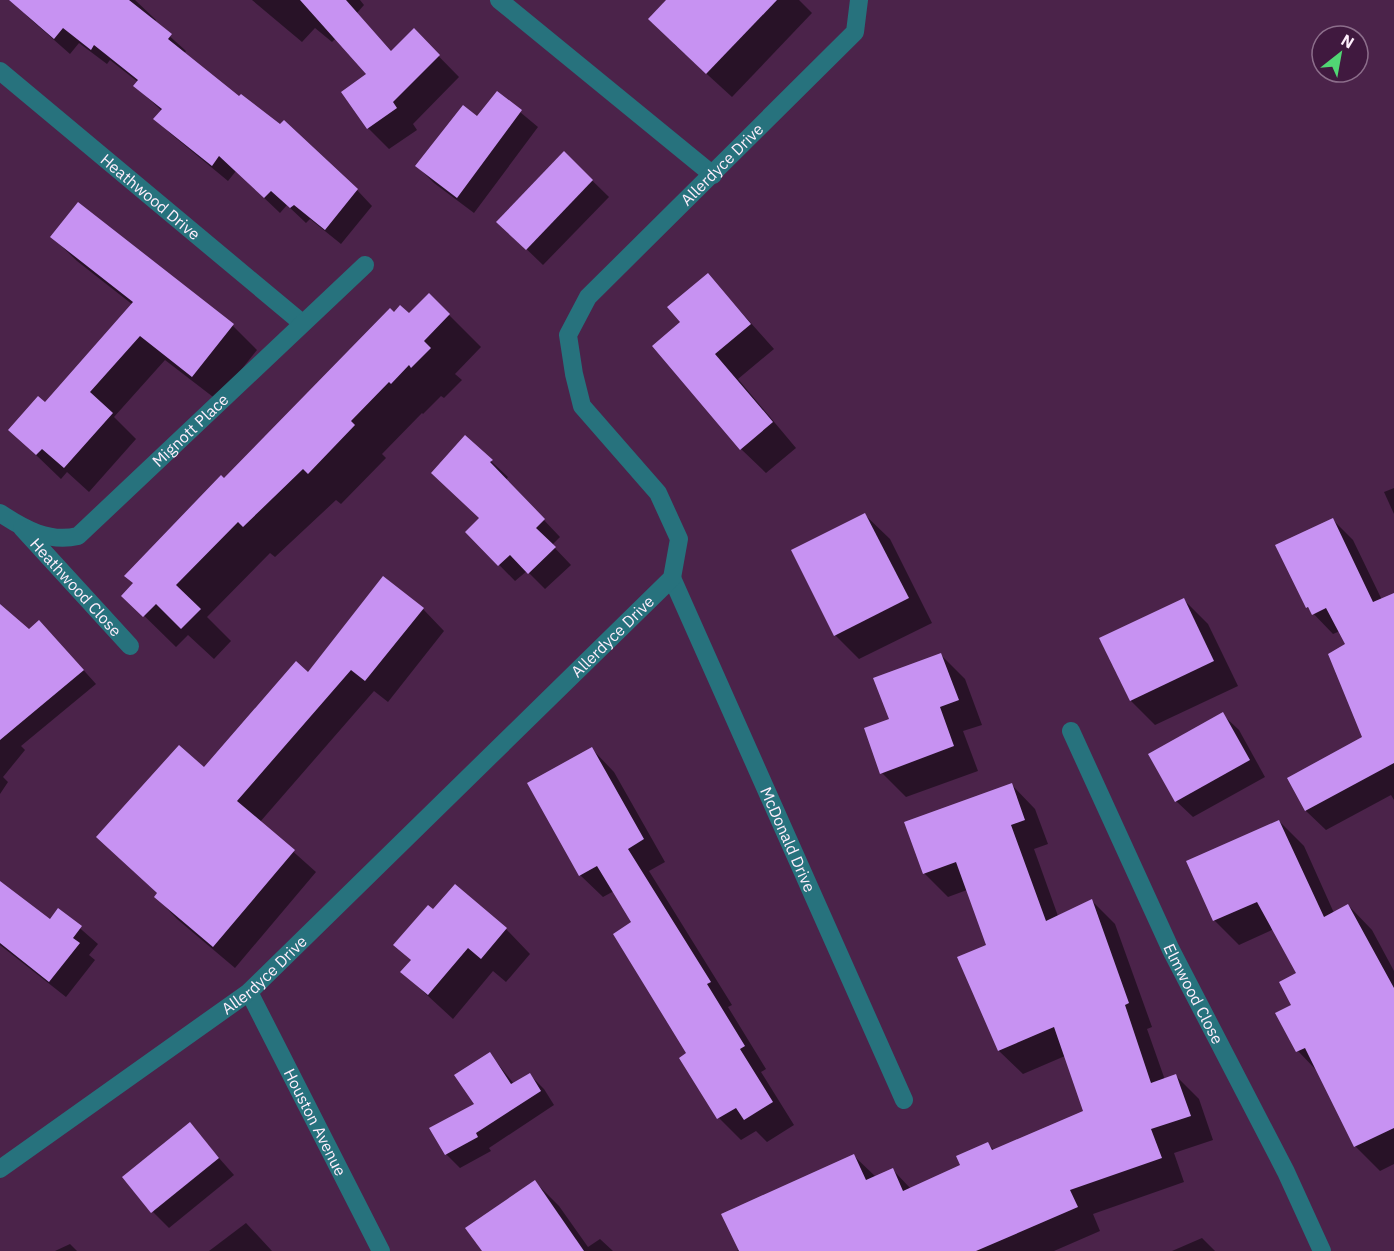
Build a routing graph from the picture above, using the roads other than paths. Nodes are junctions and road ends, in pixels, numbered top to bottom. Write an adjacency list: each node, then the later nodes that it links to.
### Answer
1 (500, 0): 4 (street)
2 (859, 0): 4 (street, Allerdyce Drive)
3 (0, 71): 6 (street, Heathwood Drive)
4 (713, 175): 9 (street, Allerdyce Drive)
5 (365, 265): 6 (street, Mignott Place)
6 (302, 323): 8 (street, Mignott Place)
7 (0, 513): 8 (street, Mignott Place)
8 (21, 527): 10 (street, Heathwood Close)
9 (672, 579): 12 (street, Allerdyce Drive); 13 (street, McDonald Drive)
10 (130, 646)
11 (1071, 731): 16 (street, Elmwood Close)
12 (249, 992): 14 (street, Allerdyce Drive); 15 (street, Houston Avenue)
13 (904, 1100)
14 (0, 1168)
15 (381, 1251)
16 (1322, 1251)

